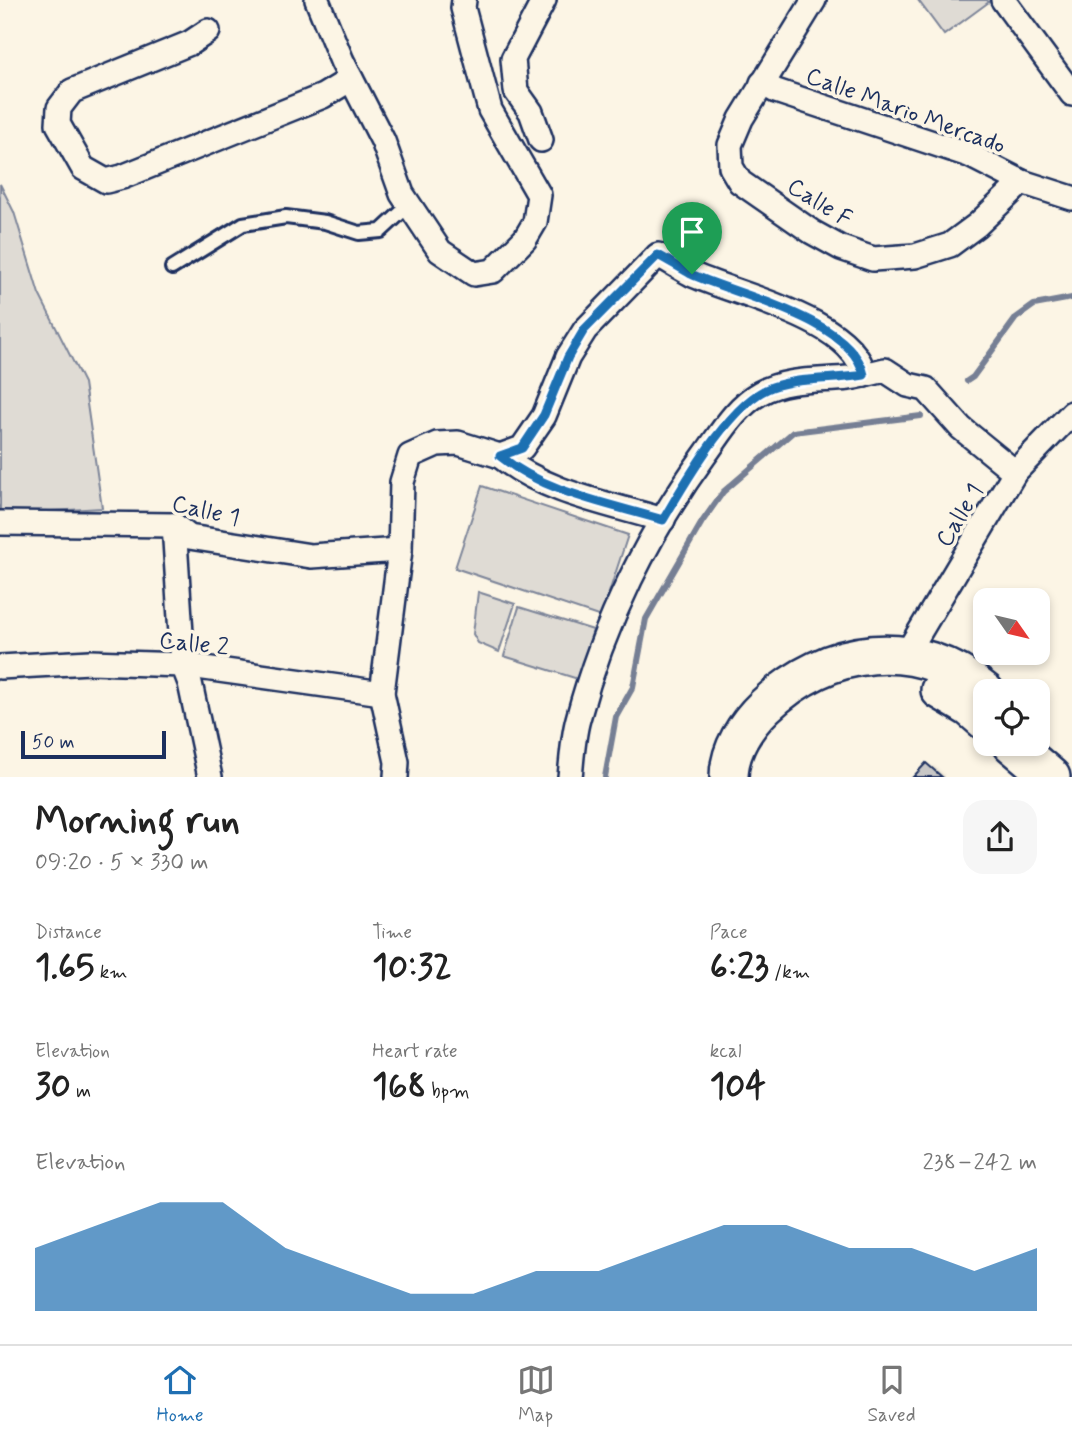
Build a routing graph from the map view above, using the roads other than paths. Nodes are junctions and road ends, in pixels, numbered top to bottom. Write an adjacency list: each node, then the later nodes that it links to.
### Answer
1 (317, 0): 7 (street)
2 (464, 0): 13 (street)
3 (544, 0): 10 (street)
4 (814, 0): 8 (street)
5 (1003, 0): 9 (street)
6 (208, 31): 7 (street)
7 (351, 79): 13 (street)
8 (762, 83): 11 (street, Calle Mario Mercado); 11 (street, Calle F)
9 (1072, 94)
10 (541, 140)
11 (1022, 183): 12 (street, Calle Mario Mercado)
12 (1072, 198)
13 (409, 205): 14 (lane)
14 (172, 268)
15 (864, 375): 17 (street); 18 (street); 19 (street)
16 (1072, 413): 18 (street, Calle 1)
17 (500, 456): 19 (street); 22 (street)
18 (1015, 472): 25 (street, Calle 1)
19 (663, 520): 34 (street)
20 (0, 523): 21 (street, Calle 1)
21 (174, 525): 22 (street, Calle 1); 23 (street)
22 (400, 550): 27 (street)
23 (183, 666): 24 (street, Calle 2); 27 (street, Calle 2); 32 (street)
24 (0, 667)
25 (907, 667): 26 (main road); 28 (main road); 35 (main road); 36 (main road)
26 (973, 684)
27 (382, 693): 33 (street)
28 (973, 711)
29 (1050, 747): 31 (main road)
30 (1026, 756): 37 (main road)
31 (1072, 766)
32 (210, 777)
33 (396, 777)
34 (570, 777)
35 (729, 777)
36 (752, 777)
37 (1051, 777)

